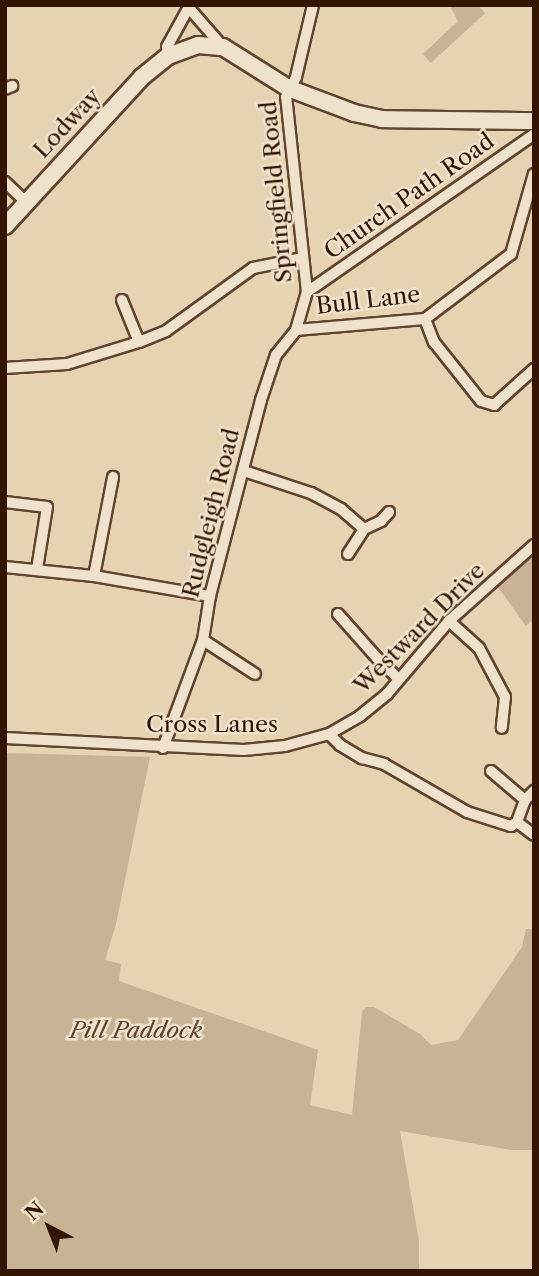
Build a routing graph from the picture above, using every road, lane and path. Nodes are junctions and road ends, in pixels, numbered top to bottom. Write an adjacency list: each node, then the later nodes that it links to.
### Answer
1 (313, 5): 5 (street)
2 (189, 6): 3 (street); 4 (street)
3 (223, 47): 4 (street); 5 (street)
4 (168, 56): 10 (street, Lodway)
5 (288, 88): 6 (street); 12 (street, Springfield Road)
6 (534, 121)
7 (534, 134): 13 (street, Church Path Road)
8 (534, 174): 15 (street, Bull Lane)
9 (5, 183): 10 (street)
10 (25, 201): 11 (street, Lodway)
11 (5, 226)
12 (303, 258): 13 (street, Springfield Road); 17 (street)
13 (307, 292): 16 (street, Rudgleigh Road)
14 (122, 300): 17 (street)
15 (425, 319): 16 (street, Bull Lane); 19 (street)
16 (296, 330): 20 (street, Rudgleigh Road)
17 (139, 342): 18 (street)
18 (5, 369)
19 (534, 369)
20 (244, 471): 24 (street); 30 (street, Rudgleigh Road)
21 (113, 477): 29 (street)
22 (5, 502): 28 (street)
23 (389, 512): 24 (street)
24 (364, 529): 26 (street)
25 (534, 545): 32 (street, Westward Drive)
26 (348, 554)
27 (5, 567): 28 (street)
28 (37, 569): 29 (street)
29 (94, 576): 30 (street)
30 (210, 596): 33 (street, Rudgleigh Road)
31 (338, 614): 35 (street)
32 (449, 621): 35 (street, Westward Drive); 36 (street)
33 (203, 640): 34 (street); 39 (street, Rudgleigh Road)
34 (255, 674)
35 (399, 679): 37 (street, Westward Drive)
36 (502, 728)
37 (329, 734): 39 (street, Cross Lanes); 43 (street)
38 (5, 738): 39 (street, Cross Lanes)
39 (163, 748)
40 (491, 771): 42 (street)
41 (534, 791): 42 (street)
42 (525, 800): 43 (street)
43 (517, 822): 44 (street)
44 (534, 835)

